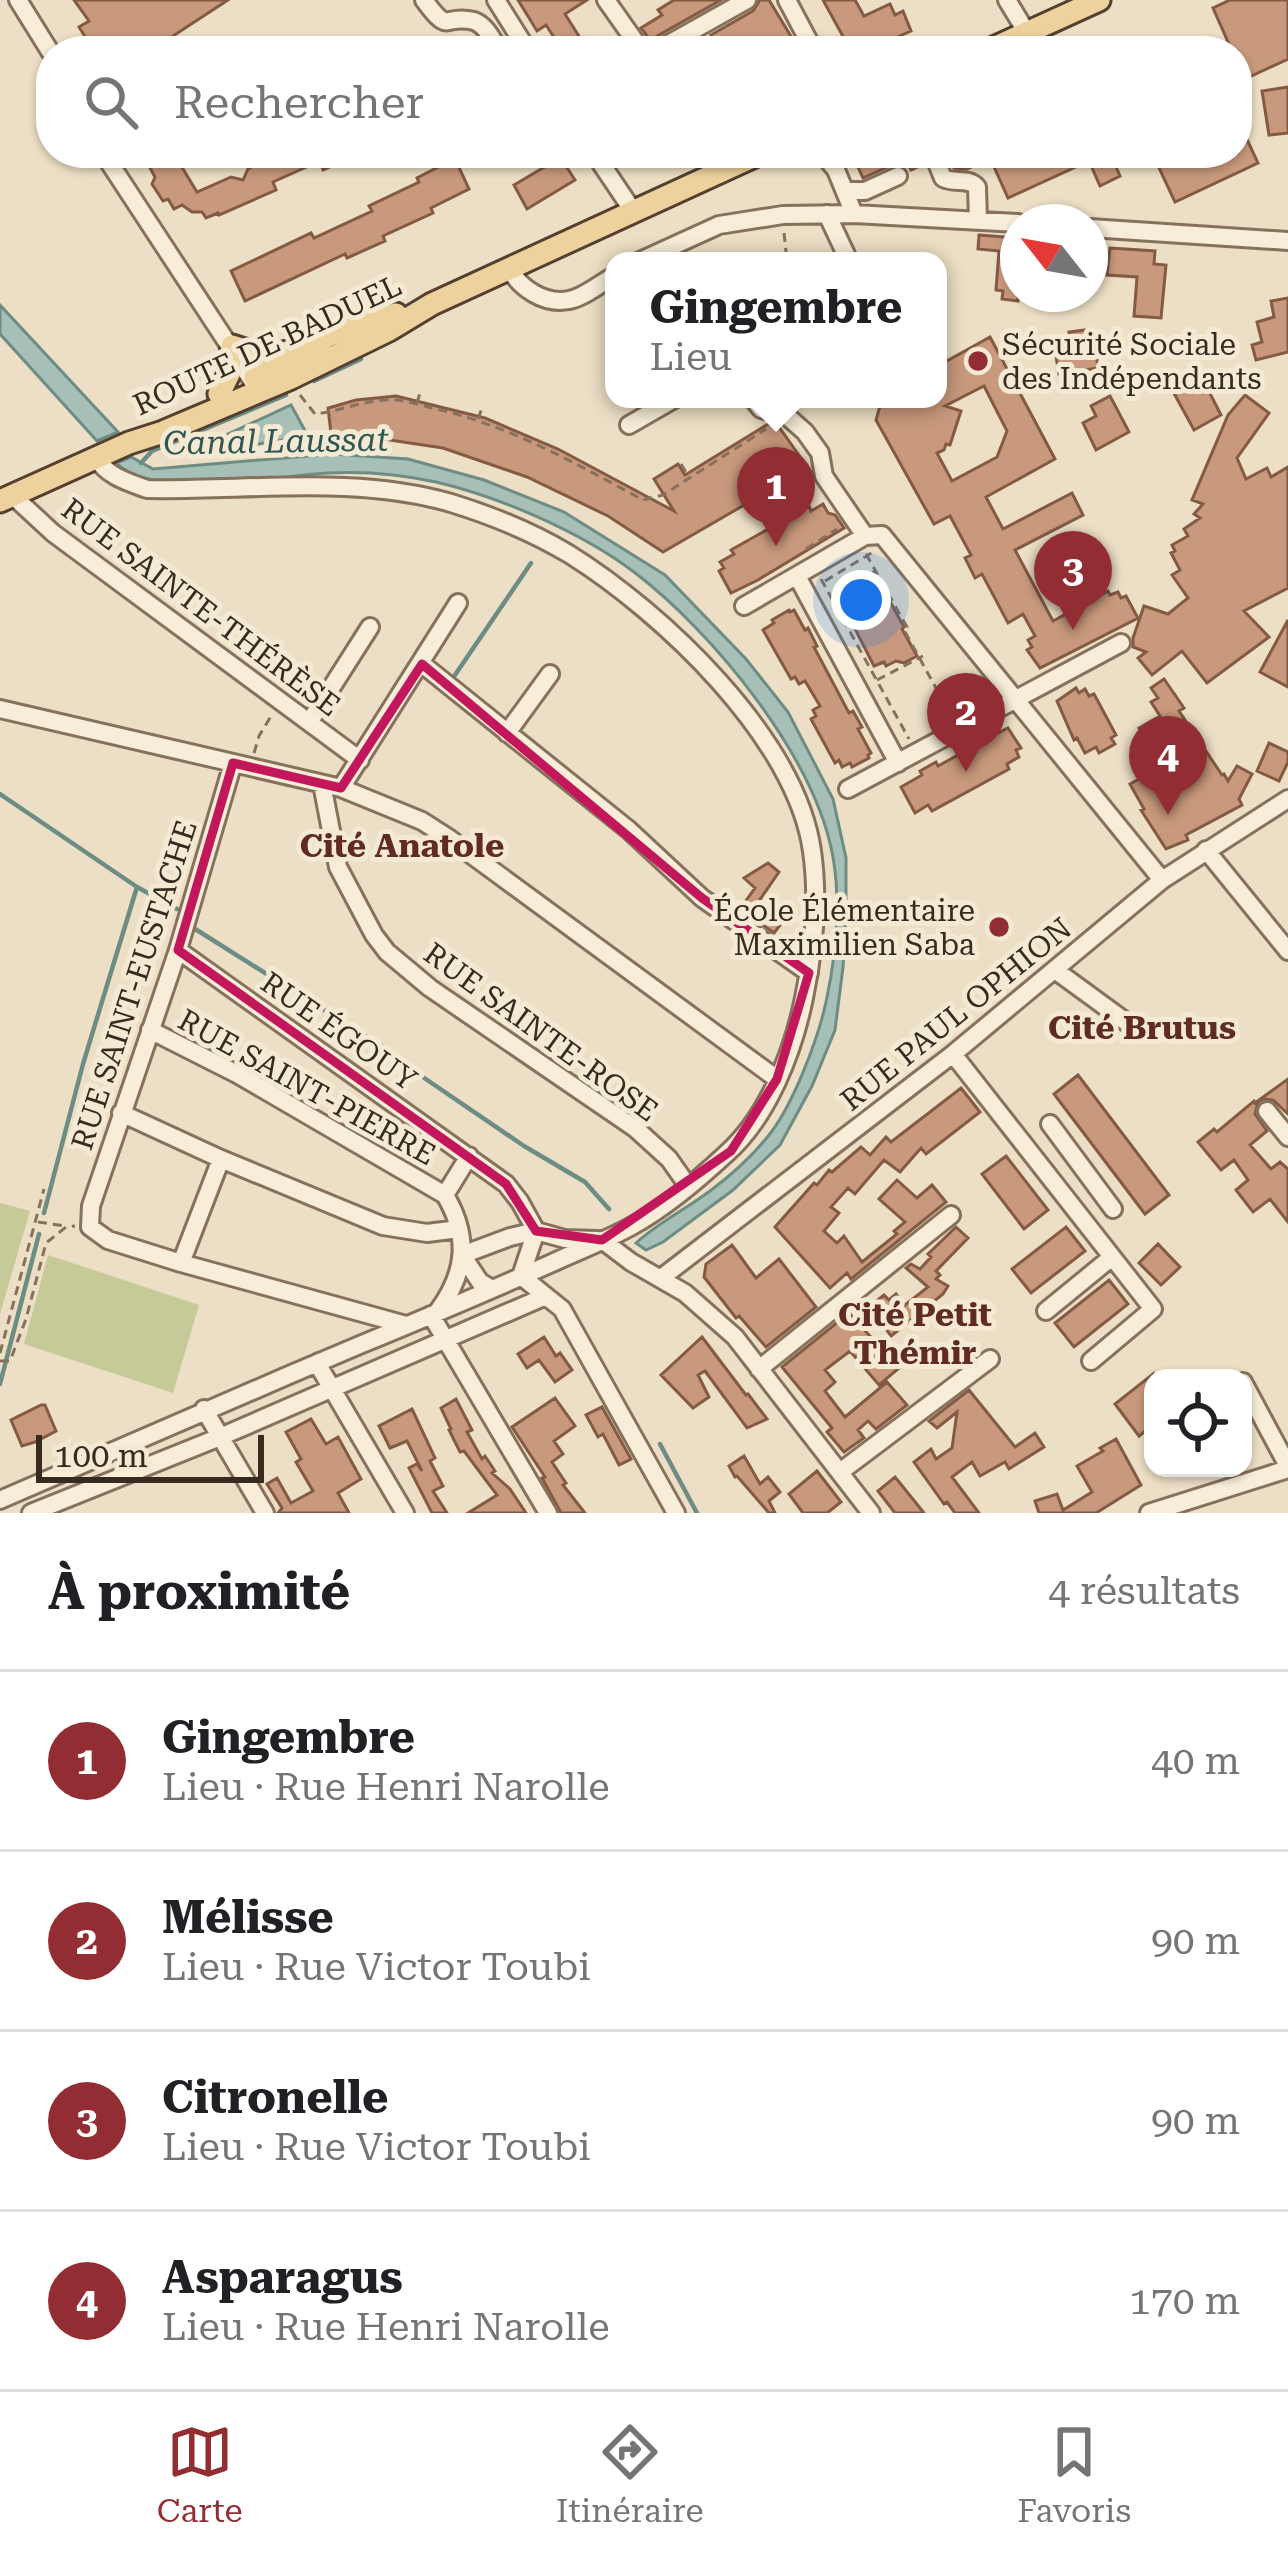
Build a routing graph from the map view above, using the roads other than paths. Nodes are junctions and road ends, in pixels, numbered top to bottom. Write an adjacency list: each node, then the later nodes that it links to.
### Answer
1 (18, 0): 10 (street)
2 (424, 0): 11 (street)
3 (496, 0): 12 (street)
4 (606, 0): 13 (street)
5 (747, 0): 14 (street)
6 (787, 0): 15 (street)
7 (1007, 0): 9 (street)
8 (1099, 0): 9 (main road)
9 (1027, 32): 16 (main road)
10 (40, 36)
11 (488, 36)
12 (519, 36)
13 (631, 36)
14 (683, 36)
15 (806, 36)
16 (1019, 36)
17 (113, 168): 37 (street)
18 (604, 168): 24 (street)
19 (707, 168): 24 (main road, ROUTE DE BADUEL)
20 (834, 168): 23 (street)
21 (940, 168): 27 (street)
22 (898, 176): 23 (street)
23 (845, 191): 26 (street)
24 (632, 211): 33 (main road, ROUTE DE BADUEL)
25 (827, 214): 26 (street); 31 (street); 32 (street)
26 (854, 214): 27 (street)
27 (978, 221): 28 (street)
28 (1000, 222)
29 (1108, 229): 30 (street)
30 (1288, 241)
31 (669, 252)
32 (845, 252)
33 (509, 268): 34 (street); 35 (main road, ROUTE DE BADUEL)
34 (605, 281)
35 (432, 304): 36 (main road, ROUTE DE BADUEL); 38 (main road, ROUTE DE BADUEL)
36 (396, 314): 37 (main road); 38 (main road, ROUTE DE BADUEL)
37 (232, 346): 38 (street); 39 (main road)
38 (256, 385): 39 (main road, ROUTE DE BADUEL); 43 (main road, ROUTE DE BADUEL)
39 (219, 394): 43 (main road, ROUTE DE BADUEL)
40 (658, 408): 42 (street)
41 (760, 408): 46 (street)
42 (629, 425)
43 (129, 443): 44 (main road, ROUTE DE BADUEL)
44 (99, 455): 45 (main road, ROUTE DE BADUEL); 69 (street)
45 (6, 498): 56 (street, RUE SAINTE-THÉRÈSE)
46 (867, 544): 47 (street); 54 (street)
47 (805, 582): 49 (street); 59 (street)
48 (458, 603): 52 (street)
49 (744, 606)
50 (370, 627): 56 (street)
51 (1120, 643): 54 (street)
52 (422, 664): 57 (street); 58 (street)
53 (550, 674): 57 (street)
54 (1014, 701): 59 (street); 65 (street)
55 (0, 709): 60 (street)
56 (310, 722): 58 (street, RUE SAINTE-THÉRÈSE)
57 (507, 733): 69 (street)
58 (360, 760): 61 (street)
59 (898, 763): 62 (street)
60 (242, 764): 61 (street); 66 (street, RUE SAINT-EUSTACHE)
61 (332, 786): 73 (street); 82 (street, RUE SAINTE-ROSE)
62 (848, 789)
63 (1288, 799): 64 (street, RUE PAUL OPHION)
64 (1206, 850): 65 (street, RUE PAUL OPHION); 67 (street)
65 (1162, 880): 68 (street, RUE PAUL OPHION)
66 (178, 950): 71 (street, RUE SAINT-EUSTACHE); 78 (street, RUE ÉGOUY)
67 (1288, 951)
68 (1054, 970): 70 (street); 72 (street, RUE PAUL OPHION)
69 (809, 973): 73 (street)
70 (1133, 1027)
71 (150, 1030): 75 (street, RUE SAINT-EUSTACHE); 83 (street, RUE SAINT-PIERRE)
72 (953, 1054): 81 (street); 93 (street, RUE PAUL OPHION)
73 (777, 1079): 82 (street)
74 (1268, 1111): 77 (street)
75 (121, 1113): 79 (street); 91 (street, RUE SAINT-EUSTACHE)
76 (1050, 1124): 80 (street)
77 (1288, 1137)
78 (469, 1156): 83 (street); 87 (street, RUE ÉGOUY)
79 (221, 1159): 86 (street); 91 (street)
80 (1080, 1166): 81 (street); 84 (street)
81 (1055, 1185): 90 (street)
82 (688, 1186): 88 (street)
83 (445, 1196): 86 (street, RUE SAINT-PIERRE)
84 (1113, 1209)
85 (951, 1215): 103 (street)
86 (459, 1229): 89 (street, RUE SAINT-PIERRE)
87 (536, 1231): 88 (street); 89 (street); 92 (street)
88 (602, 1240): 92 (street); 93 (street)
89 (463, 1256): 94 (street); 97 (street)
90 (1112, 1257): 96 (street); 101 (street)
91 (181, 1263): 98 (street)
92 (521, 1276): 94 (street); 95 (street)
93 (661, 1277): 103 (street)
94 (492, 1289): 97 (street)
95 (546, 1296): 99 (street); 118 (street)
96 (1046, 1311)
97 (434, 1314): 98 (street); 99 (street)
98 (407, 1325): 102 (street)
99 (444, 1339): 104 (street); 117 (street)
100 (990, 1359): 109 (street)
101 (1091, 1360)
102 (319, 1362): 104 (street); 106 (street)
103 (759, 1369): 109 (street)
104 (334, 1388): 107 (street); 116 (street)
105 (1252, 1399): 108 (street)
106 (204, 1409): 107 (street); 110 (street)
107 (220, 1437): 114 (street); 115 (street)
108 (1288, 1467): 112 (street)
109 (840, 1472): 113 (street)
110 (21, 1491): 111 (street); 114 (street)
111 (0, 1500)
112 (1187, 1507): 119 (street)
113 (861, 1509)
114 (34, 1512)
115 (265, 1513)
116 (405, 1513)
117 (548, 1513)
118 (676, 1513)
119 (1149, 1513)

